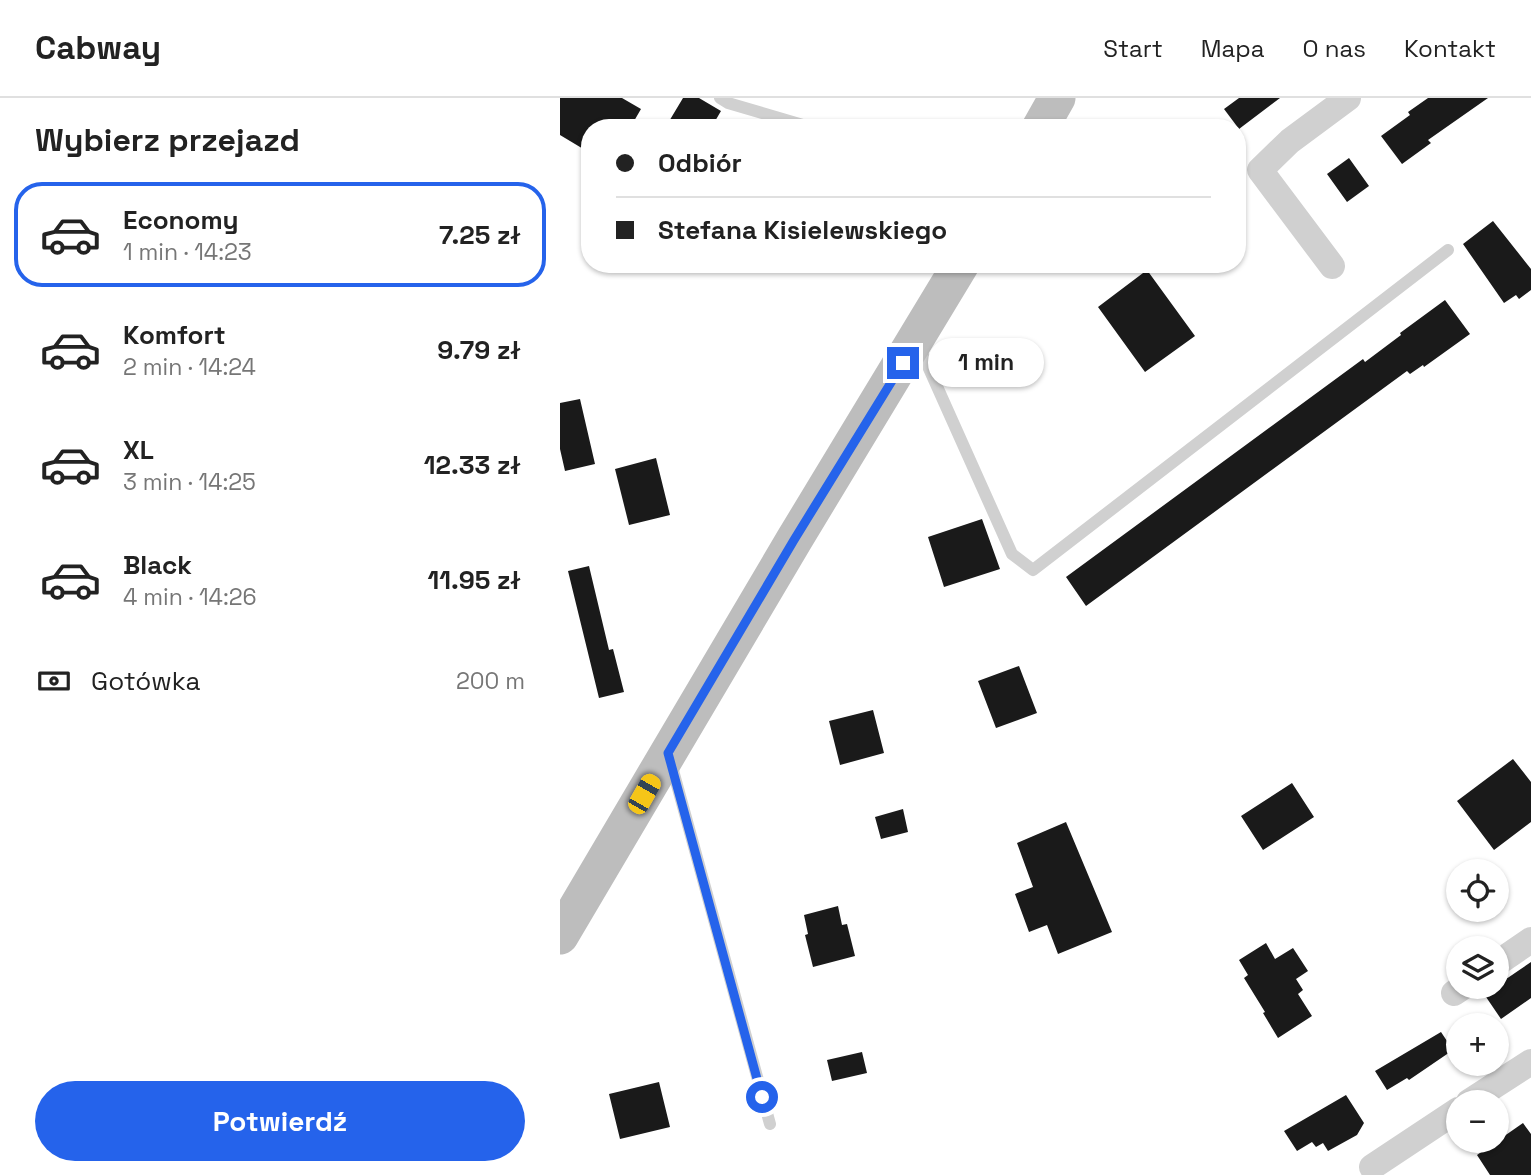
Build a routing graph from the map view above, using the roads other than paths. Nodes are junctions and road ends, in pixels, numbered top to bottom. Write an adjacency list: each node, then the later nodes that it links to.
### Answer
1 (720, 98): 4 (lane)
2 (1057, 98): 5 (main road)
3 (1348, 98): 7 (street)
4 (782, 119)
5 (1045, 119)
6 (1448, 250): 9 (lane)
7 (1332, 265)
8 (956, 273): 9 (main road)
9 (916, 341): 10 (main road)
10 (668, 753): 11 (main road); 17 (lane)
11 (560, 936)
12 (1531, 940): 13 (street)
13 (1509, 955)
14 (1531, 1062): 15 (street)
15 (1488, 1090)
16 (1446, 1118): 18 (street)
17 (770, 1124)
18 (1372, 1167)

